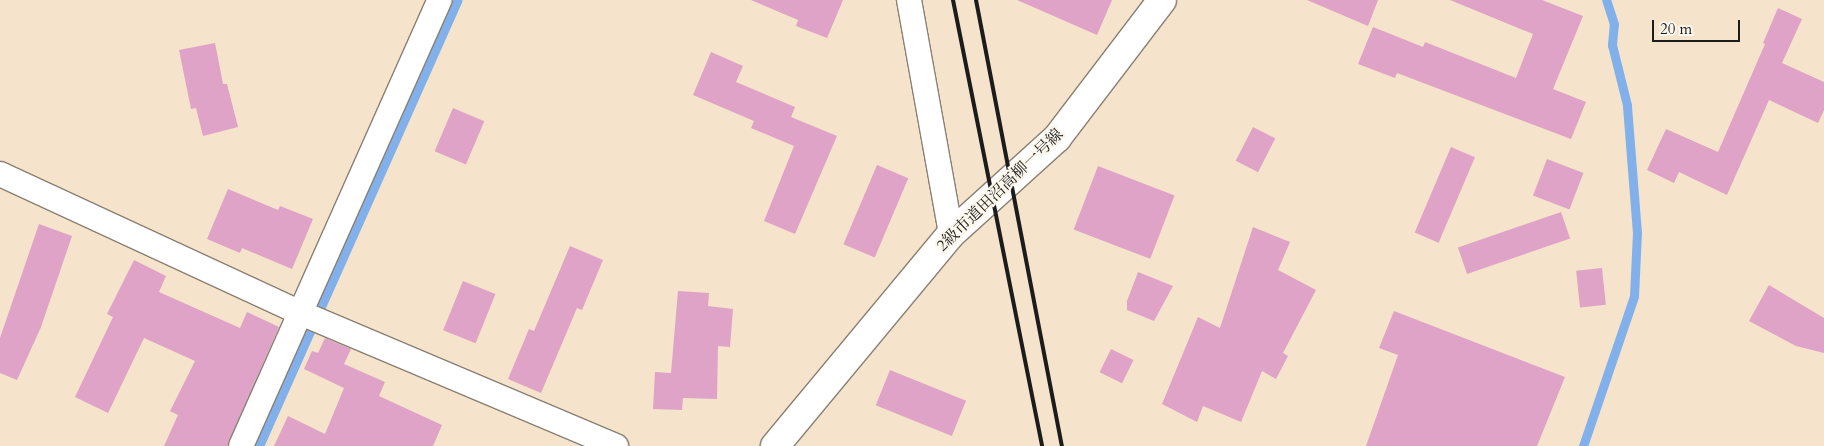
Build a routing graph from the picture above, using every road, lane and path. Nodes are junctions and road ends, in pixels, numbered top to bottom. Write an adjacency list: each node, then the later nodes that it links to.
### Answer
1 (440, 0): 6 (street)
2 (908, 0): 5 (street)
3 (1162, 0): 5 (street, 2級市道田沼高柳一号線)
4 (0, 174): 6 (street)
5 (951, 234): 9 (street, 2級市道田沼高柳一号線)
6 (301, 312): 7 (street); 8 (street)
7 (241, 446)
8 (616, 446)
9 (775, 446)

